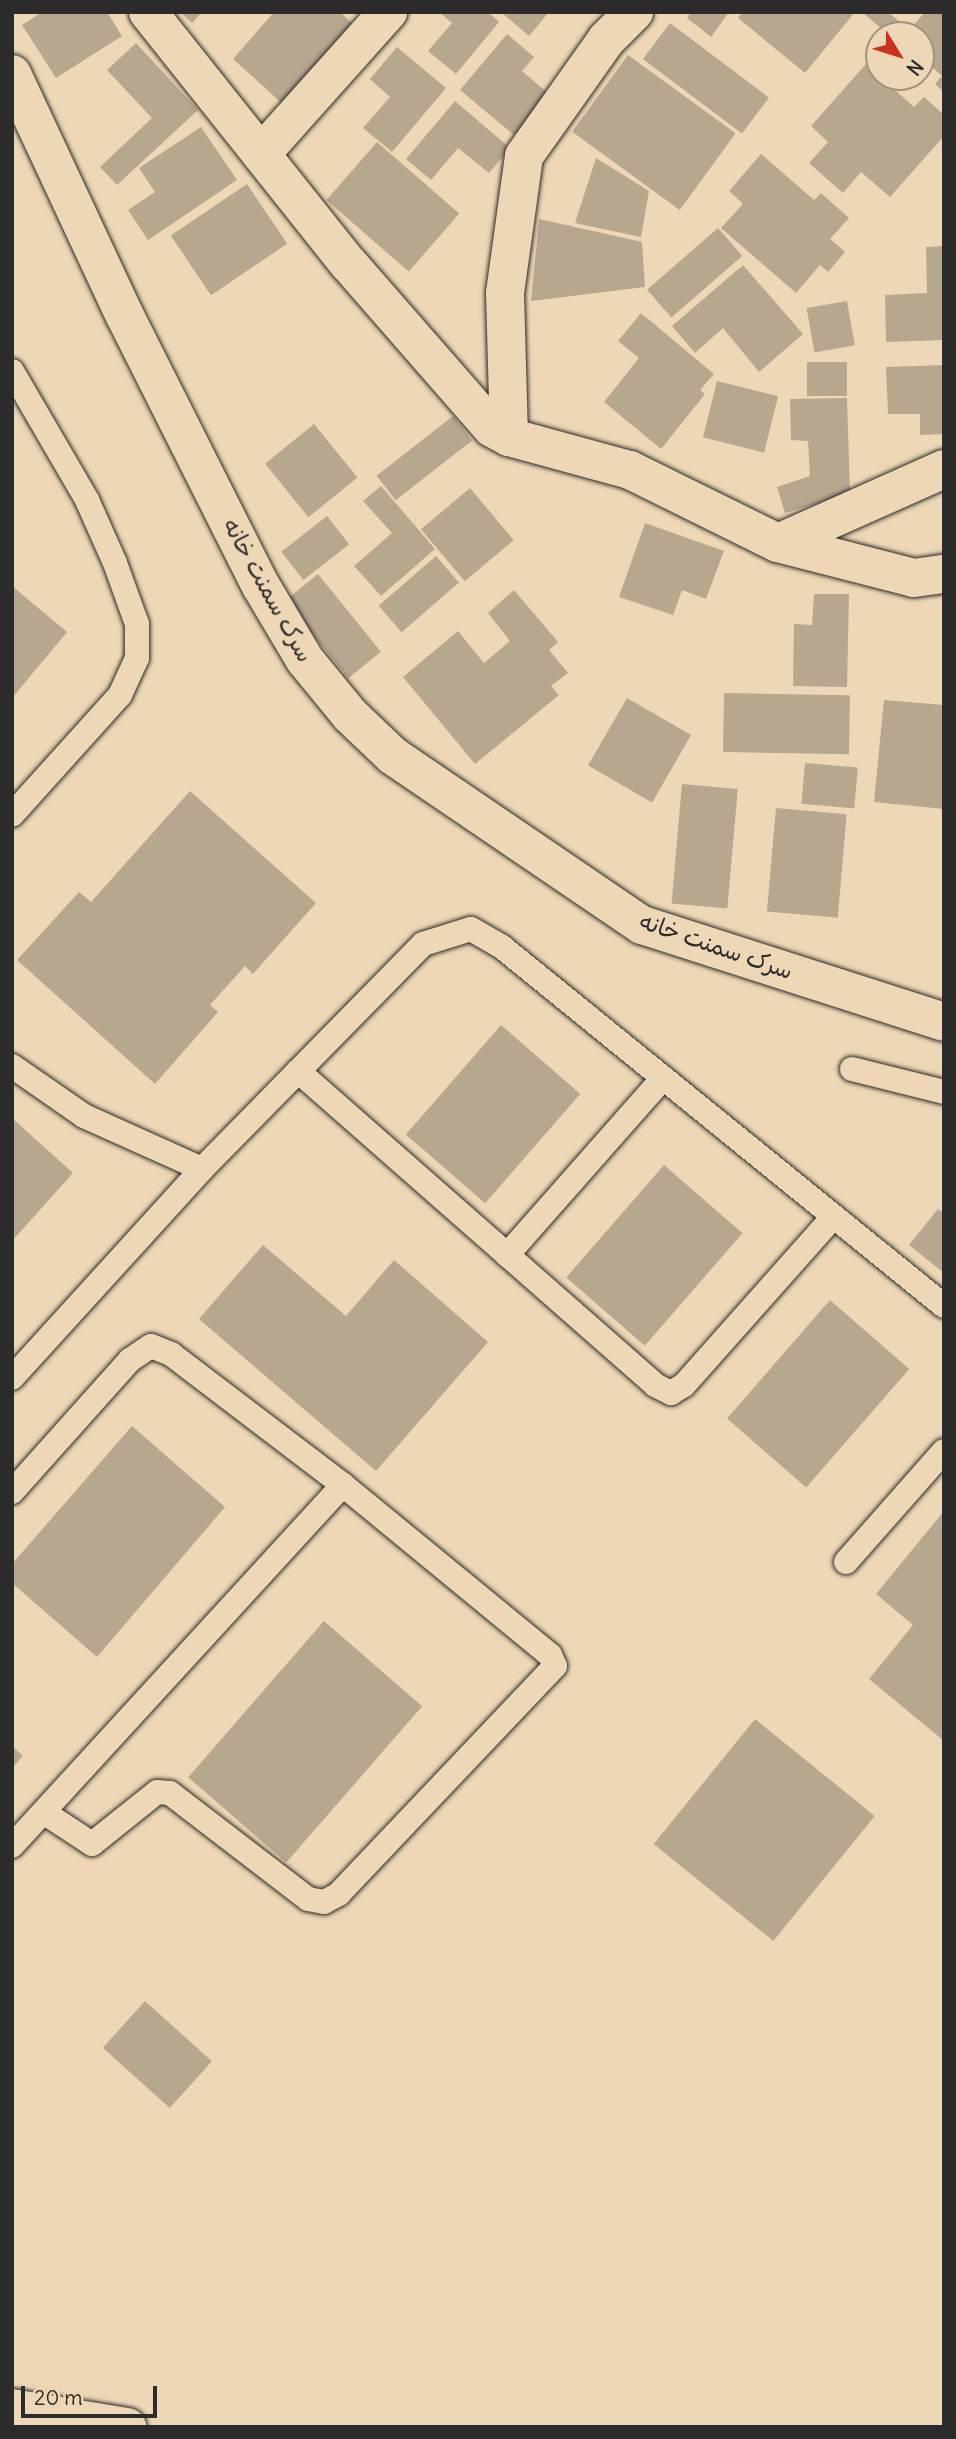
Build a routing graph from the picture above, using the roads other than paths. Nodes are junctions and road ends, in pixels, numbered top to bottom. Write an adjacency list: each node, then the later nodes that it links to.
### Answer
1 (148, 12): 5 (street)
2 (388, 12): 5 (street)
3 (634, 12): 7 (street)
4 (12, 74): 12 (street, سرک سمنت خانه)
5 (261, 154): 7 (street)
6 (12, 371): 11 (lane)
7 (509, 437): 9 (street)
8 (944, 469): 9 (street)
9 (778, 543): 10 (street)
10 (944, 574)
11 (12, 815)
12 (944, 1022)
13 (12, 1066): 18 (lane)
14 (852, 1069): 17 (lane)
15 (298, 1071): 16 (lane); 18 (lane); 20 (lane)
16 (663, 1077): 19 (lane); 20 (lane)
17 (944, 1092)
18 (202, 1169): 22 (lane)
19 (833, 1217): 20 (lane); 21 (lane)
20 (507, 1255)
21 (944, 1306)
22 (12, 1378)
23 (944, 1451): 26 (lane)
24 (343, 1485): 25 (lane); 27 (lane); 27 (lane)
25 (12, 1492)
26 (846, 1562)
27 (45, 1813): 28 (lane)
28 (12, 1846)
29 (12, 2408): 30 (street)
30 (127, 2427)

